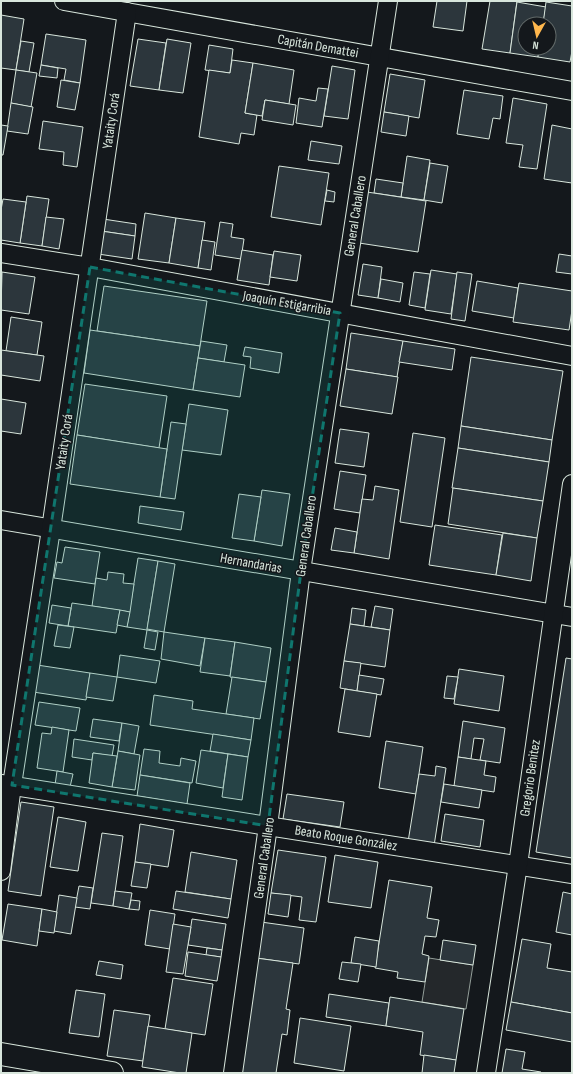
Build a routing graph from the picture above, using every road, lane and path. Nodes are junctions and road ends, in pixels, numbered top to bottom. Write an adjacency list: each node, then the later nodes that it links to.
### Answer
1 (64, 1): 3 (street, Capitán Demattei)
2 (388, 1): 4 (street, General Caballero)
3 (127, 12): 4 (street, Capitán Demattei); 7 (street, Yataity Corá)
4 (380, 57): 5 (street, Capitán Demattei); 8 (street, General Caballero)
5 (572, 91)
6 (1, 253): 7 (street, Joaquín Estigarribia)
7 (90, 267): 8 (street, Joaquín Estigarribia); 12 (street, Yataity Corá)
8 (340, 313): 9 (street, Joaquín Estigarribia); 13 (street, General Caballero)
9 (572, 356)
10 (572, 484): 14 (street, Gregorio Benitez)
11 (1, 520): 12 (street, Hernandarias)
12 (51, 529): 13 (street, Hernandarias); 16 (street, Yataity Corá)
13 (301, 571): 14 (street, Hernandarias); 17 (street, General Caballero)
14 (554, 614): 15 (street, Hernandarias); 18 (street, Gregorio Benitez)
15 (572, 618)
16 (6, 784): 17 (street, Beato Roque González); 19 (street, Yataity Corá)
17 (268, 826): 18 (street, Beato Roque González); 23 (street, General Caballero)
18 (518, 865): 20 (street, Beato Roque González); 24 (street, Gregorio Benitez)
19 (1, 871)
20 (572, 874)
21 (1, 1054): 22 (main road)
22 (112, 1073)
23 (233, 1073)
24 (486, 1073)

